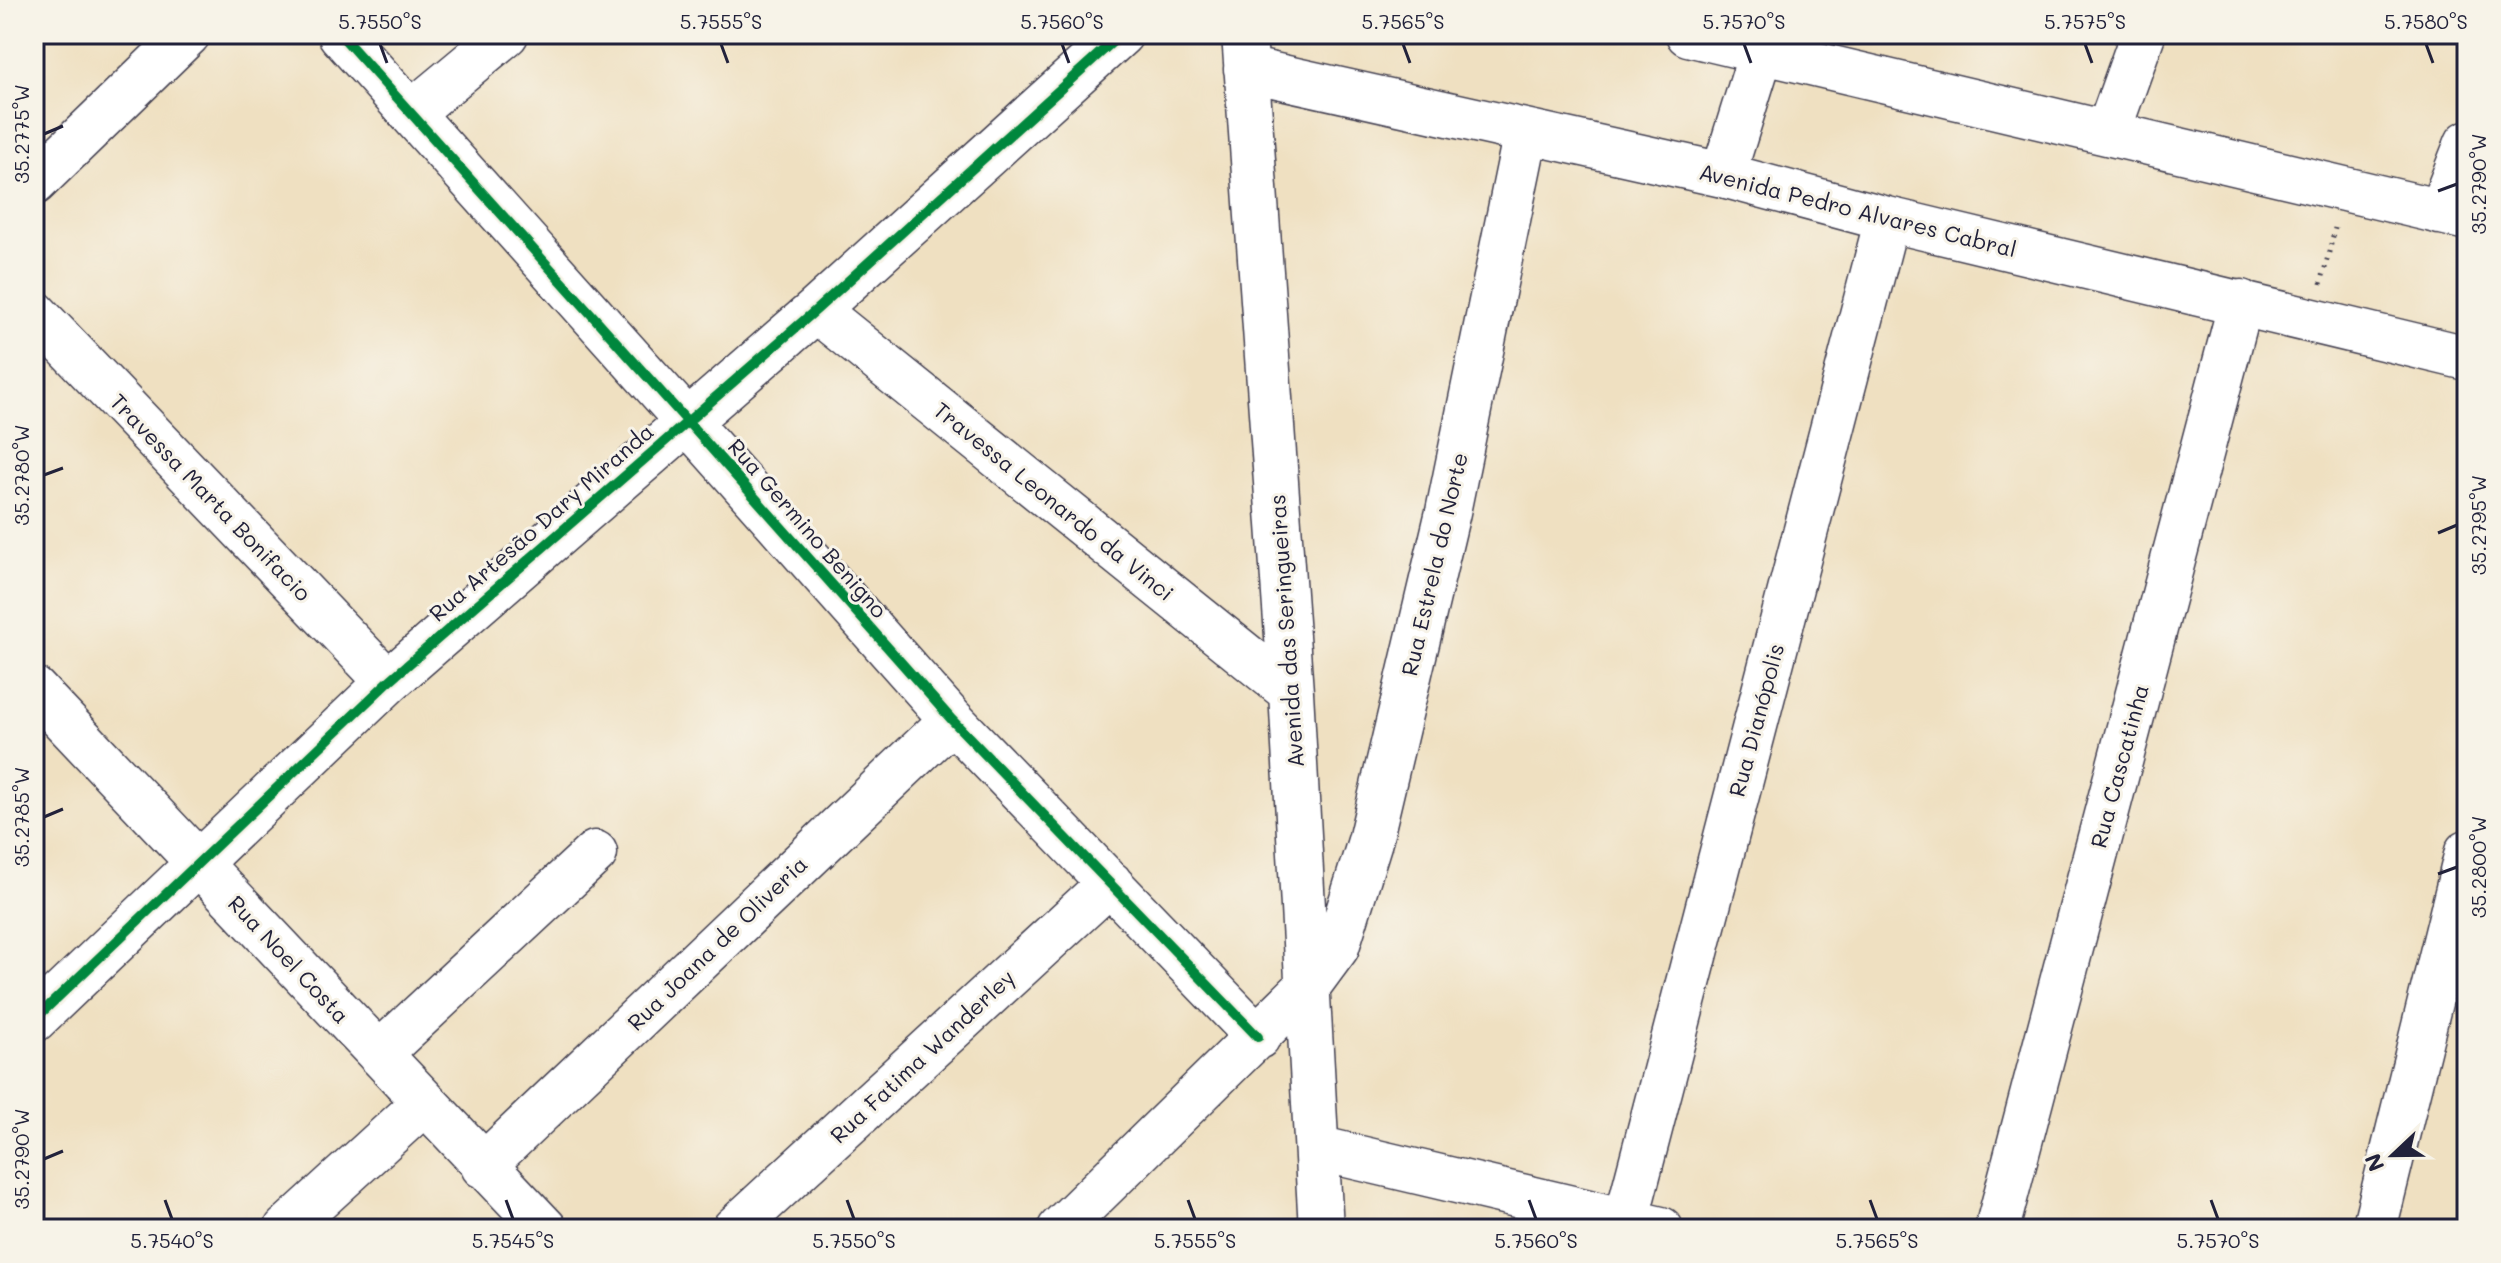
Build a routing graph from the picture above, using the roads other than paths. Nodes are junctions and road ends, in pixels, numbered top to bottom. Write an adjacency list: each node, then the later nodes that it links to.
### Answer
1 (188, 34): 14 (street)
2 (340, 34): 9 (street, Rua Germino Benigno)
3 (506, 34): 9 (street)
4 (1121, 34): 18 (street, Rua Artesão Dary Miranda)
5 (1688, 34): 7 (street)
6 (2143, 34): 11 (street)
7 (1764, 42): 11 (street); 13 (street)
8 (1245, 52): 10 (street, Avenida Pedro Alvares Cabral); 24 (street, Avenida das Seringueiras)
9 (411, 113): 21 (street, Rua Germino Benigno)
10 (1526, 132): 13 (street, Avenida Pedro Alvares Cabral); 30 (street, Rua Estrela do Norte)
11 (2108, 132): 15 (street)
12 (2467, 143): 15 (street)
13 (1723, 175): 16 (street, Avenida Pedro Alvares Cabral)
14 (34, 183)
15 (2454, 215)
16 (1887, 219): 17 (street, Avenida Pedro Alvares Cabral); 37 (street, Rua Dianópolis)
17 (2241, 302): 20 (street, Avenida Pedro Alvares Cabral); 43 (street, Rua Cascatinha)
18 (816, 310): 21 (street, Rua Artesão Dary Miranda); 24 (street, Travessa Leonardo da Vinci)
19 (34, 312): 22 (street, Travessa Marta Bonifacio)
20 (2467, 358)
21 (687, 421): 22 (street, Rua Artesão Dary Miranda); 25 (street, Rua Germino Benigno)
22 (388, 682): 28 (street, Rua Artesão Dary Miranda)
23 (34, 689): 28 (street, Rua Noel Costa)
24 (1291, 692): 30 (street, Avenida das Seringueiras)
25 (952, 720): 29 (street, Rua Germino Benigno); 36 (street, Rua Joana de Oliveria)
26 (2467, 852): 44 (street)
27 (595, 853): 33 (street)
28 (198, 863): 31 (street, Rua Artesão Dary Miranda); 33 (street, Rua Noel Costa)
29 (1110, 883): 32 (street, Rua Germino Benigno); 40 (street, Rua Fatima Wanderley)
30 (1309, 985): 32 (street, Rua Estrela do Norte); 35 (street, Avenida das Seringueiras)
31 (34, 1020)
32 (1258, 1037): 41 (street, Rua Estrela do Norte)
33 (379, 1054): 34 (street, Rua Noel Costa)
34 (424, 1103): 36 (street, Rua Noel Costa); 38 (street)
35 (1317, 1148): 37 (street); 42 (street, Avenida das Seringueiras)
36 (483, 1166): 39 (street, Rua Noel Costa)
37 (1644, 1225)
38 (286, 1229)
39 (545, 1229)
40 (734, 1229)
41 (1060, 1229)
42 (1321, 1229)
43 (1997, 1229)
44 (2374, 1229)

